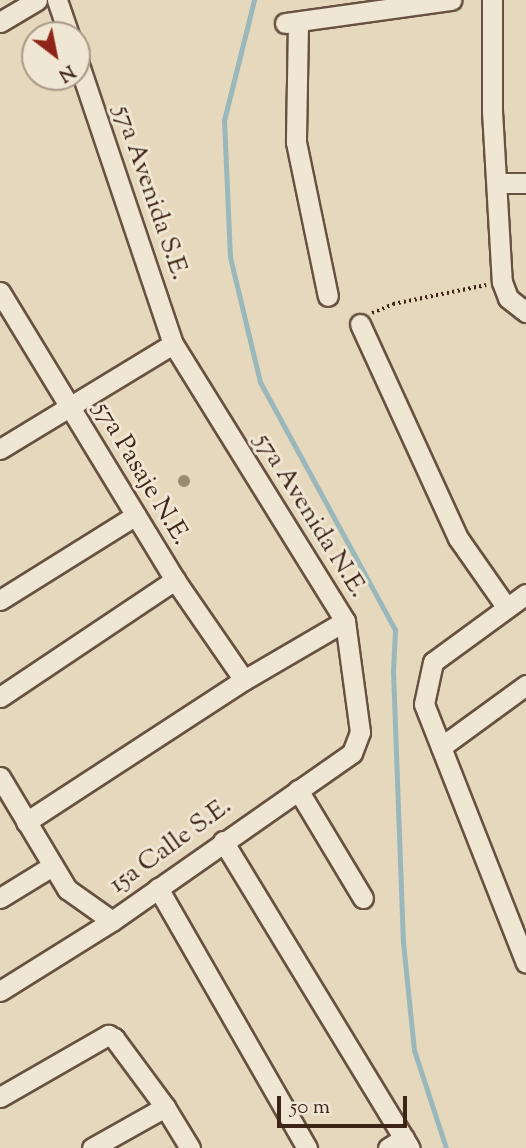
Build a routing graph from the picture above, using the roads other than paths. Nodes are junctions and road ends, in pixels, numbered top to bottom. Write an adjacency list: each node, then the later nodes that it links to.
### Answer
1 (37, 0): 6 (street)
2 (57, 0): 5 (street)
3 (451, 0): 11 (street)
4 (492, 0): 8 (street)
5 (64, 21)
6 (0, 22)
7 (88, 91): 14 (street, 57a Avenida S.E.)
8 (498, 183): 9 (street); 12 (street)
9 (526, 183)
10 (0, 292): 15 (street, 57a Pasaje N.E.)
11 (328, 296)
12 (526, 312)
13 (360, 324): 21 (street)
14 (173, 344): 15 (street); 22 (street, 57a Avenida N.E.)
15 (70, 407): 16 (street); 17 (street, 57a Pasaje N.E.)
16 (0, 449)
17 (136, 515): 18 (street, 57a Pasaje N.E.); 20 (street)
18 (175, 580): 23 (street, 57a Pasaje N.E.); 25 (street)
19 (526, 594): 21 (street)
20 (0, 600)
21 (508, 608): 27 (street)
22 (345, 621): 23 (street); 26 (street, 57a Avenida N.E.)
23 (244, 680): 30 (street)
24 (526, 685): 27 (street)
25 (0, 697)
26 (360, 732): 29 (street, 15a Calle S.E.)
27 (441, 747): 37 (street)
28 (2, 785): 30 (street)
29 (298, 790): 31 (street, 15a Calle S.E.); 35 (street)
30 (26, 822): 32 (street)
31 (223, 841): 33 (street, 15a Calle S.E.); 41 (street)
32 (52, 866): 34 (street); 36 (street)
33 (158, 888): 36 (street, 15a Calle S.E.); 44 (street)
34 (0, 898)
35 (363, 898)
36 (112, 921): 38 (street, 15a Calle S.E.)
37 (526, 963)
38 (0, 991)
39 (0, 1097): 40 (street)
40 (166, 1107): 42 (street); 43 (street)
41 (401, 1145)
42 (92, 1148)
43 (190, 1148)
44 (307, 1148)

